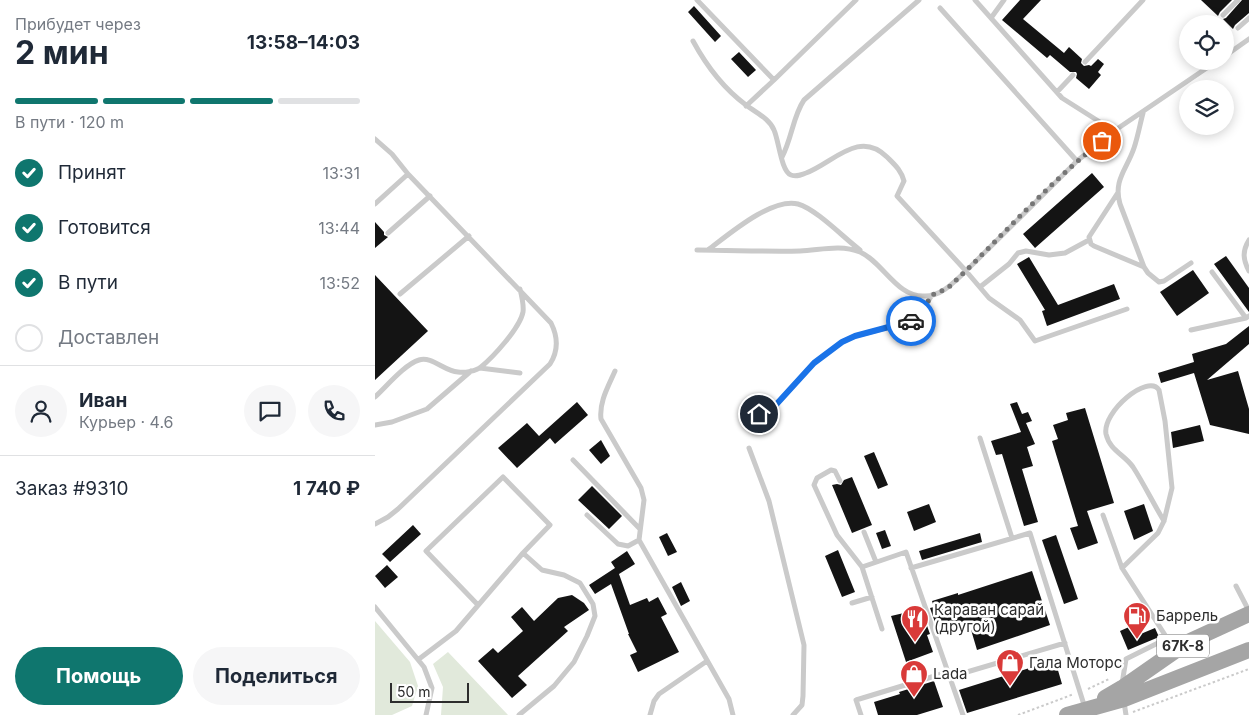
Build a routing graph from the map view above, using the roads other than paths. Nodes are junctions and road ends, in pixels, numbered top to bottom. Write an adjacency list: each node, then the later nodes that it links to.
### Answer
1 (697, 0): 19 (lane)
2 (856, 0): 19 (lane)
3 (919, 0): 25 (lane)
4 (975, 0): 10 (lane)
5 (1004, 0): 10 (lane)
6 (1143, 0): 16 (lane)
7 (1238, 0): 9 (lane)
8 (940, 8): 26 (lane)
9 (1223, 15)
10 (991, 18): 20 (lane)
11 (1249, 18): 12 (lane)
12 (1238, 28)
13 (1249, 39): 15 (lane)
14 (693, 41): 21 (lane)
15 (1234, 50)
16 (1085, 62)
17 (1204, 70): 22 (lane)
18 (1073, 75): 20 (lane)
19 (774, 80): 21 (lane)
20 (1057, 92): 23 (lane)
21 (746, 106): 25 (lane)
22 (1143, 112): 23 (lane); 28 (lane)
23 (1114, 132): 26 (lane)
24 (375, 139): 27 (lane)
25 (782, 157): 40 (lane)
26 (1077, 161): 40 (lane)
27 (407, 174): 29 (lane); 30 (lane)
28 (1117, 194): 33 (lane); 39 (lane)
29 (430, 196): 31 (lane); 32 (lane)
30 (375, 204)
31 (388, 233)
32 (469, 236): 44 (lane); 45 (lane)
33 (1089, 240): 39 (lane); 43 (lane)
34 (1249, 240): 41 (lane)
35 (697, 250): 36 (lane)
36 (708, 250): 37 (lane); 37 (lane)
37 (866, 255): 46 (lane)
38 (1191, 263): 39 (lane)
39 (1144, 267)
40 (966, 270): 43 (lane); 46 (lane)
41 (1249, 271)
42 (1212, 272): 48 (lane)
43 (980, 287): 47 (lane)
44 (520, 289): 50 (lane); 64 (lane)
45 (400, 294)
46 (932, 295): 55 (lane)
47 (1127, 309)
48 (1247, 317): 49 (lane)
49 (1191, 330)
50 (479, 368): 51 (lane); 53 (lane)
51 (471, 371): 54 (lane); 56 (lane)
52 (615, 371): 65 (lane)
53 (520, 373)
54 (375, 397)
55 (759, 414)
56 (375, 425)
57 (980, 438): 67 (lane)
58 (749, 448): 94 (lane)
59 (573, 460): 65 (lane)
60 (840, 480): 71 (lane)
61 (587, 515): 68 (lane)
62 (1103, 515): 73 (lane)
63 (1164, 521): 63 (lane); 73 (lane)
64 (375, 524)
65 (640, 529): 68 (lane)
66 (864, 532): 70 (lane)
67 (1012, 538): 72 (lane); 81 (lane)
68 (639, 540): 85 (lane)
69 (523, 553): 77 (lane); 77 (lane); 91 (lane)
70 (876, 562): 71 (lane); 72 (lane)
71 (862, 567): 75 (lane)
72 (911, 568): 86 (lane)
73 (1121, 568): 82 (lane)
74 (1236, 586): 79 (lane)
75 (872, 597): 76 (lane); 80 (lane)
76 (852, 603)
77 (478, 605): 84 (lane)
78 (375, 607): 84 (lane)
79 (1249, 612): 82 (main road, 67К-8)
80 (883, 628)
81 (1065, 643): 86 (lane); 88 (lane)
82 (1171, 645): 87 (main road, 67К-8)
83 (1249, 650): 87 (main road, 67К-8)
84 (419, 659): 90 (lane)
85 (707, 661): 92 (lane); 93 (lane)
86 (949, 674): 89 (lane); 95 (lane)
87 (1124, 704): 88 (main road, 67К-8)
88 (1085, 709): 96 (main road, 67К-8)
89 (961, 714)
90 (425, 715)
91 (519, 715)
92 (650, 715)
93 (733, 715)
94 (793, 715)
95 (861, 715)
96 (1067, 715)

